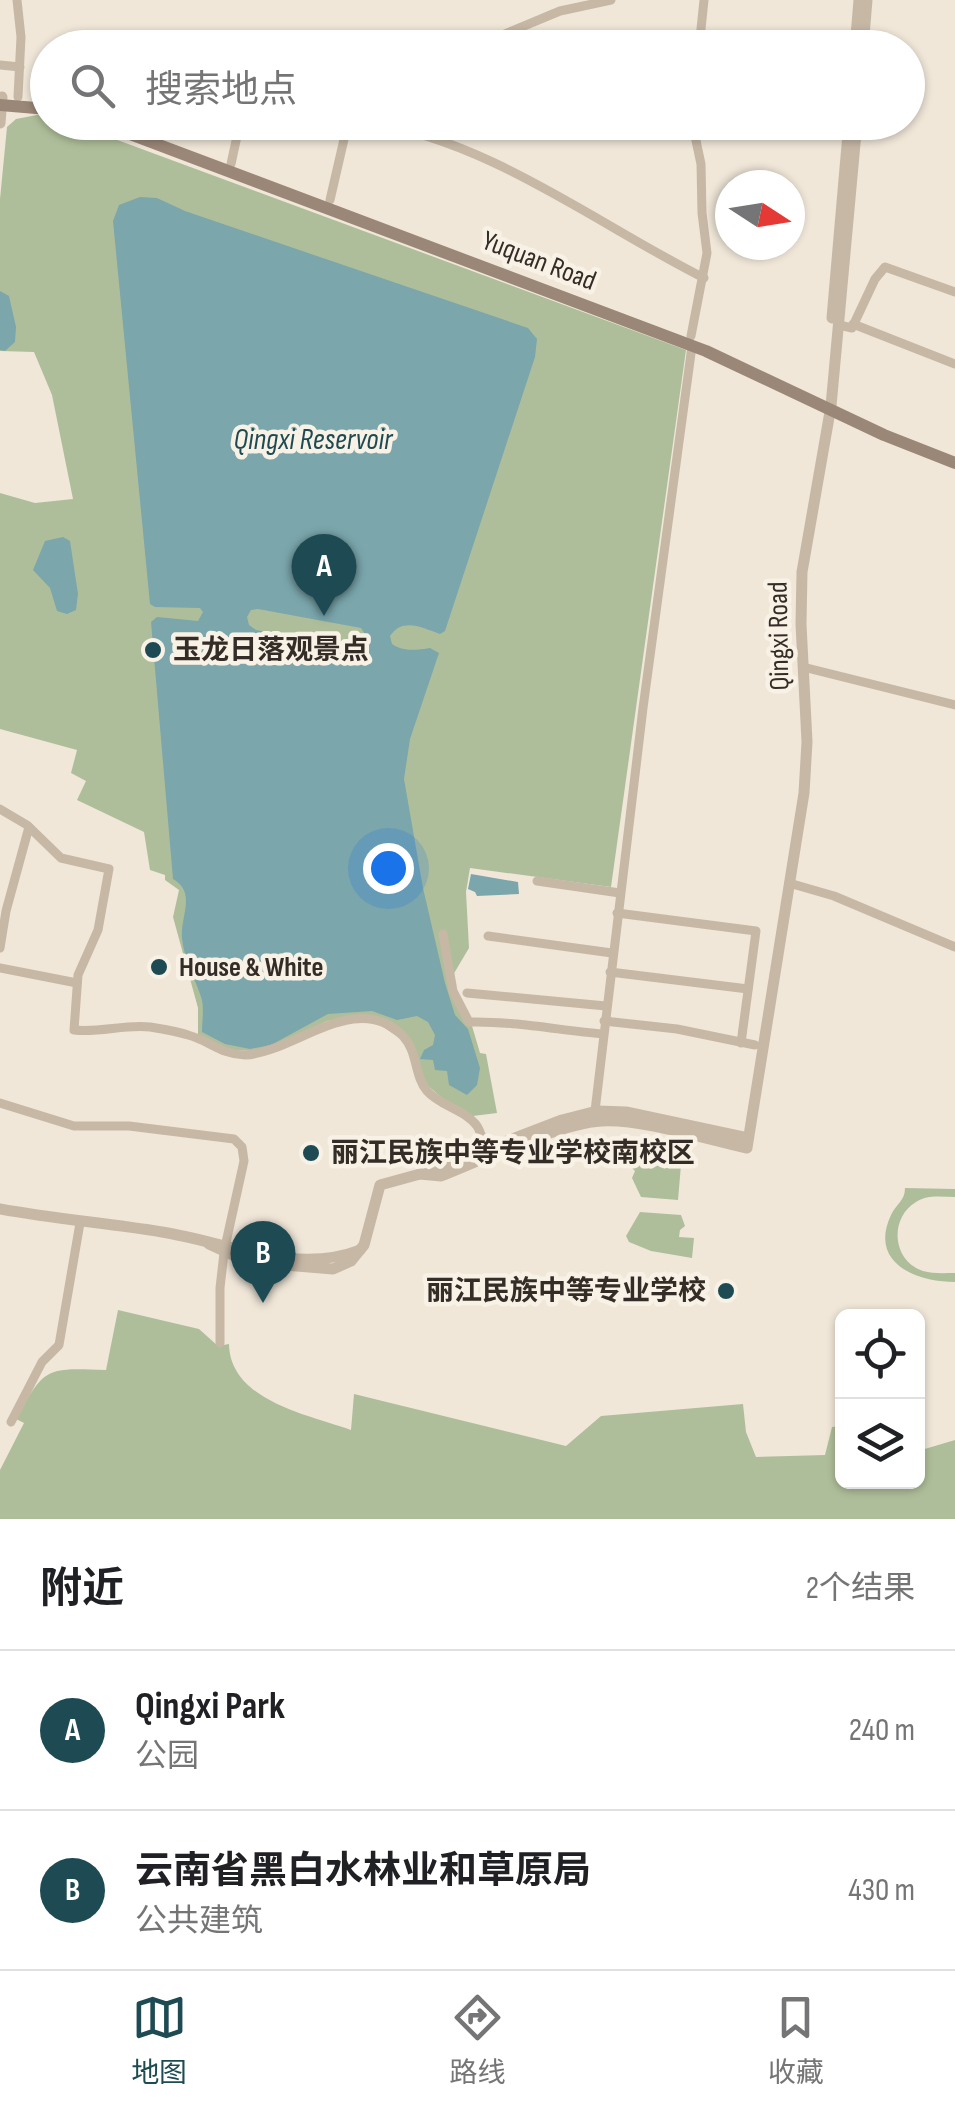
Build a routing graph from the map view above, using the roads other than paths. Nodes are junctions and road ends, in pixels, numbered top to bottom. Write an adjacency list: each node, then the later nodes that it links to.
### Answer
1 (18, 0): 11 (street)
2 (611, 0): 6 (street)
3 (704, 0): 7 (street)
4 (859, 0): 8 (street)
5 (867, 0): 9 (street)
6 (514, 30)
7 (702, 30)
8 (856, 30)
9 (864, 30)
10 (0, 65): 11 (street)
11 (20, 67): 12 (street)
12 (18, 97): 13 (main road); 14 (main road)
13 (30, 98)
14 (1, 101): 15 (main road); 16 (street)
15 (30, 106)
16 (0, 123)
17 (147, 140): 30 (main road, Yuquan Road)
18 (169, 140): 25 (main road, Yuquan Road)
19 (236, 140): 25 (street)
20 (344, 140): 26 (street)
21 (438, 140): 27 (street)
22 (696, 140): 27 (street)
23 (848, 140): 32 (street, Qingxi Road)
24 (856, 140): 29 (street, Qingxi Road)
25 (231, 164): 26 (main road, Yuquan Road)
26 (330, 200): 30 (main road, Yuquan Road)
27 (704, 278): 30 (street)
28 (955, 292): 29 (street)
29 (846, 324): 31 (street); 32 (street, Qingxi Road)
30 (691, 341): 32 (main road, Yuquan Road); 41 (street)
31 (955, 364)
32 (827, 405): 33 (main road, Yuquan Road); 34 (main road, Yuquan Road); 35 (street, Qingxi Road); 57 (street, Qingxi Road)
33 (955, 454)
34 (955, 463)
35 (804, 667): 36 (street); 40 (street, Qingxi Road)
36 (955, 705)
37 (0, 809): 38 (street)
38 (29, 827): 46 (street); 50 (street)
39 (538, 881): 41 (street)
40 (789, 882): 45 (street); 60 (street, Qingxi Road)
41 (620, 894): 42 (street)
42 (617, 913): 47 (street); 51 (street)
43 (443, 934): 55 (street)
44 (488, 936): 47 (street)
45 (955, 947)
46 (0, 948)
47 (612, 953): 49 (street)
48 (0, 968): 50 (street)
49 (610, 972): 51 (street); 53 (street)
50 (77, 983): 61 (street)
51 (748, 989): 56 (street)
52 (467, 993): 53 (street)
53 (606, 1006): 54 (street)
54 (604, 1021): 55 (street); 56 (street)
55 (603, 1034): 59 (street)
56 (742, 1042): 57 (street)
57 (755, 1046): 60 (street, Qingxi Road)
58 (0, 1103): 65 (street)
59 (596, 1111): 60 (street); 61 (street)
60 (744, 1142): 62 (street)
61 (486, 1148): 62 (street)
62 (420, 1174): 65 (street)
63 (0, 1210): 64 (street)
64 (80, 1222): 65 (street); 67 (street)
65 (225, 1250): 66 (street)
66 (220, 1342)
67 (11, 1422)

